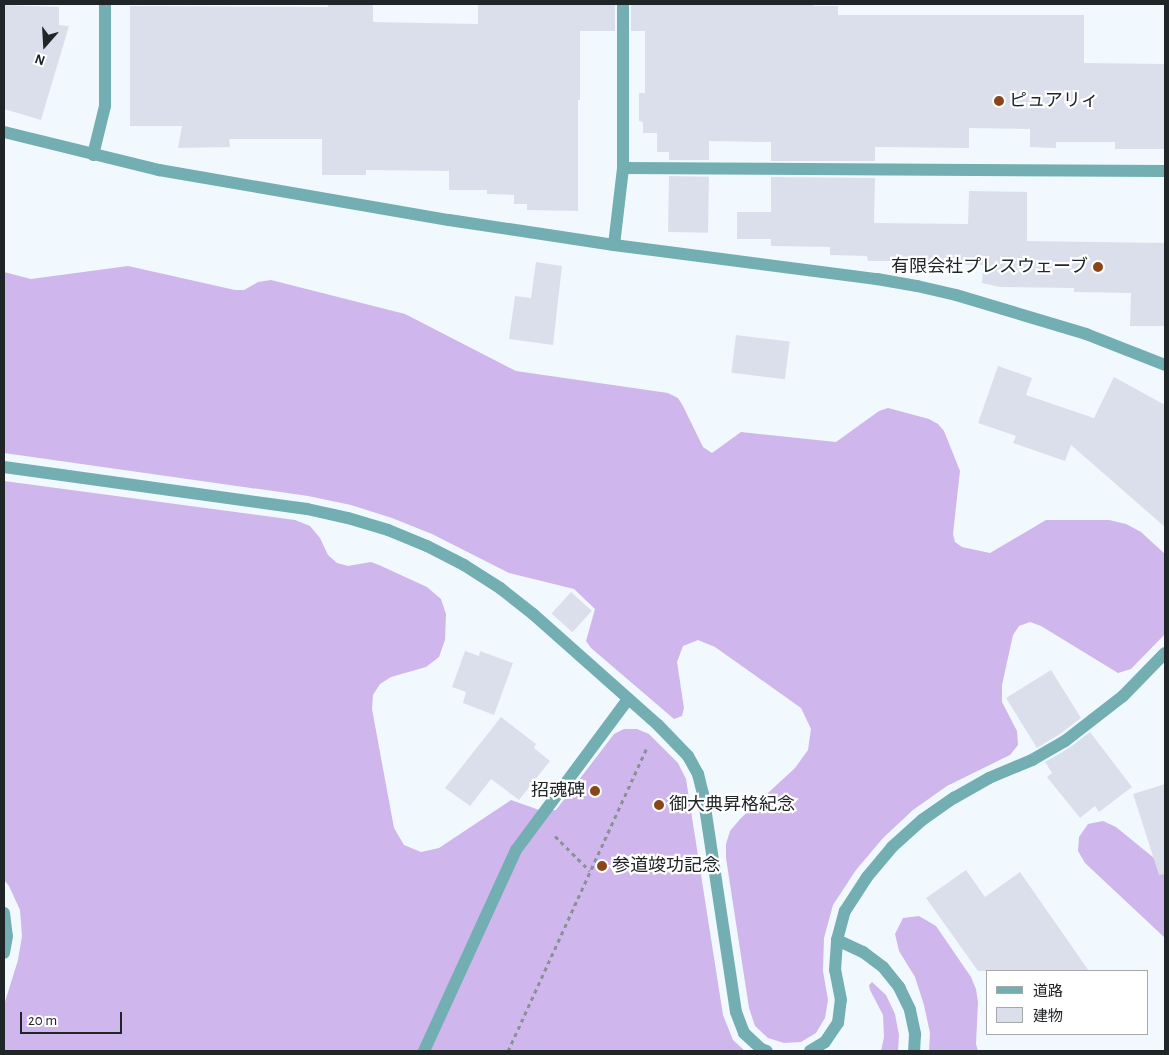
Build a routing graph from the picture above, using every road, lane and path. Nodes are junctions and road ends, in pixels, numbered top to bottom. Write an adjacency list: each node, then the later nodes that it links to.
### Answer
1 (105, 4): 4 (street)
2 (623, 4): 5 (street)
3 (4, 132): 4 (street)
4 (93, 155): 7 (street)
5 (623, 168): 6 (street); 7 (street)
6 (1165, 171)
7 (614, 245): 8 (street)
8 (1165, 366)
9 (4, 467): 11 (street)
10 (1165, 652): 16 (street)
11 (628, 699): 13 (street); 20 (street)
12 (648, 746): 14 (path)
13 (538, 820): 14 (path); 18 (street)
14 (590, 871): 19 (path)
15 (4, 913): 17 (street)
16 (837, 940): 21 (street); 22 (street)
17 (4, 953)
18 (424, 1051)
19 (508, 1051)
20 (767, 1051)
21 (810, 1051)
22 (914, 1051)

